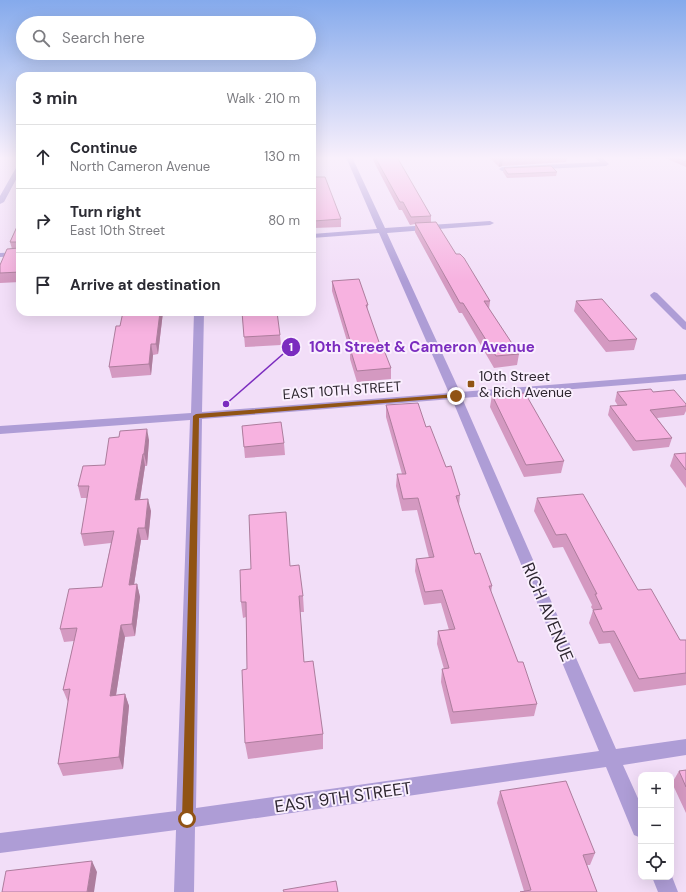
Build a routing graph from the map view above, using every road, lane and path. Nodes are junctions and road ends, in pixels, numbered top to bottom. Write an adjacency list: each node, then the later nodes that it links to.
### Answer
1 (367, 199): 3 (street, RICH AVENUE)
2 (490, 223): 3 (street)
3 (382, 232): 4 (street); 11 (street, RICH AVENUE)
4 (316, 236)
5 (16, 254): 6 (street)
6 (0, 255)
7 (654, 295): 9 (street)
8 (200, 316): 12 (street)
9 (686, 327)
10 (686, 378): 11 (street, EAST 10TH STREET)
11 (456, 396): 12 (street, EAST 10TH STREET); 15 (street, RICH AVENUE)
12 (196, 416): 13 (street, EAST 10TH STREET); 16 (street)
13 (0, 430)
14 (686, 747): 15 (street, EAST 9TH STREET)
15 (612, 759): 16 (street, EAST 9TH STREET); 17 (street, RICH AVENUE)
16 (187, 819): 18 (street, EAST 9TH STREET); 20 (street)
17 (638, 821)
18 (0, 843)
19 (663, 880): 21 (street)
20 (184, 892)
21 (668, 892)

